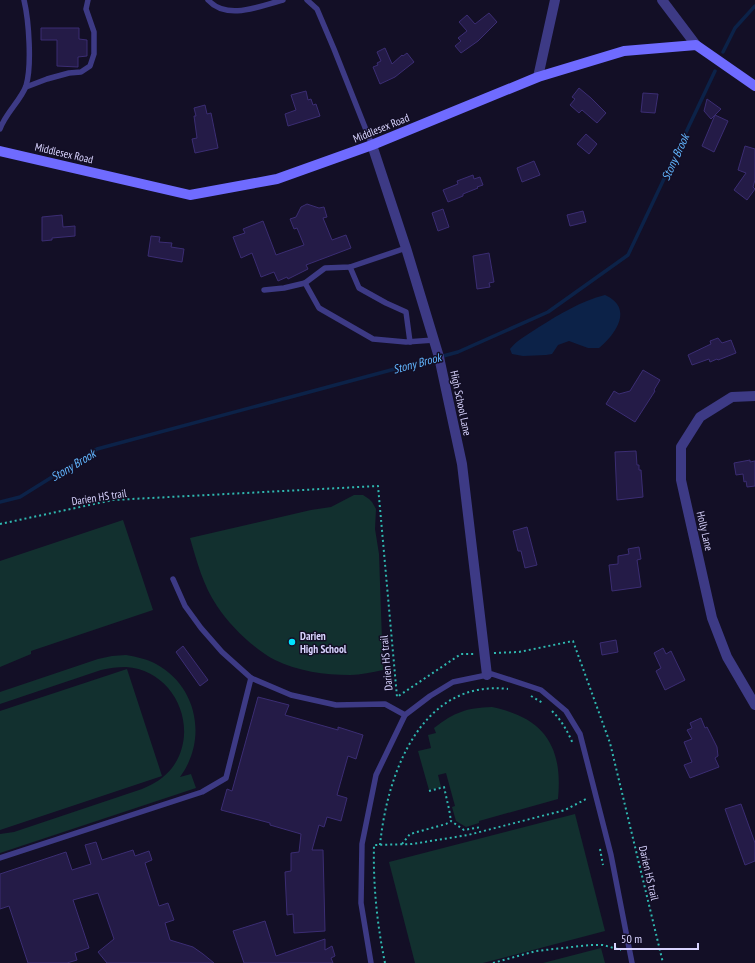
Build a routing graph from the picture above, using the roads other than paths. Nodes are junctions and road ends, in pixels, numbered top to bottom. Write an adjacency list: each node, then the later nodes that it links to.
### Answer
1 (24, 0): 11 (lane)
2 (88, 0): 11 (lane)
3 (208, 0): 4 (lane)
4 (283, 0)
5 (308, 0): 13 (lane)
6 (556, 0): 9 (street)
7 (662, 0): 8 (street)
8 (696, 45): 9 (main road, Middlesex Road); 10 (main road)
9 (538, 77): 13 (main road, Middlesex Road)
10 (755, 86)
11 (26, 87): 12 (lane)
12 (0, 129)
13 (372, 145): 14 (main road, Middlesex Road); 15 (street, High School Lane)
14 (0, 151)
15 (406, 248): 16 (lane); 19 (street, High School Lane)
16 (350, 267): 17 (lane); 20 (lane)
17 (305, 283): 18 (lane); 20 (lane)
18 (264, 290)
19 (434, 340): 20 (lane); 23 (street, High School Lane)
20 (410, 342)
21 (755, 396): 25 (street, Holly Lane)
22 (173, 578): 24 (lane)
23 (486, 675): 26 (lane); 29 (lane)
24 (251, 678): 26 (lane); 27 (lane)
25 (755, 706)
26 (404, 715): 28 (lane)
27 (0, 858)
28 (371, 963)
29 (632, 963)

